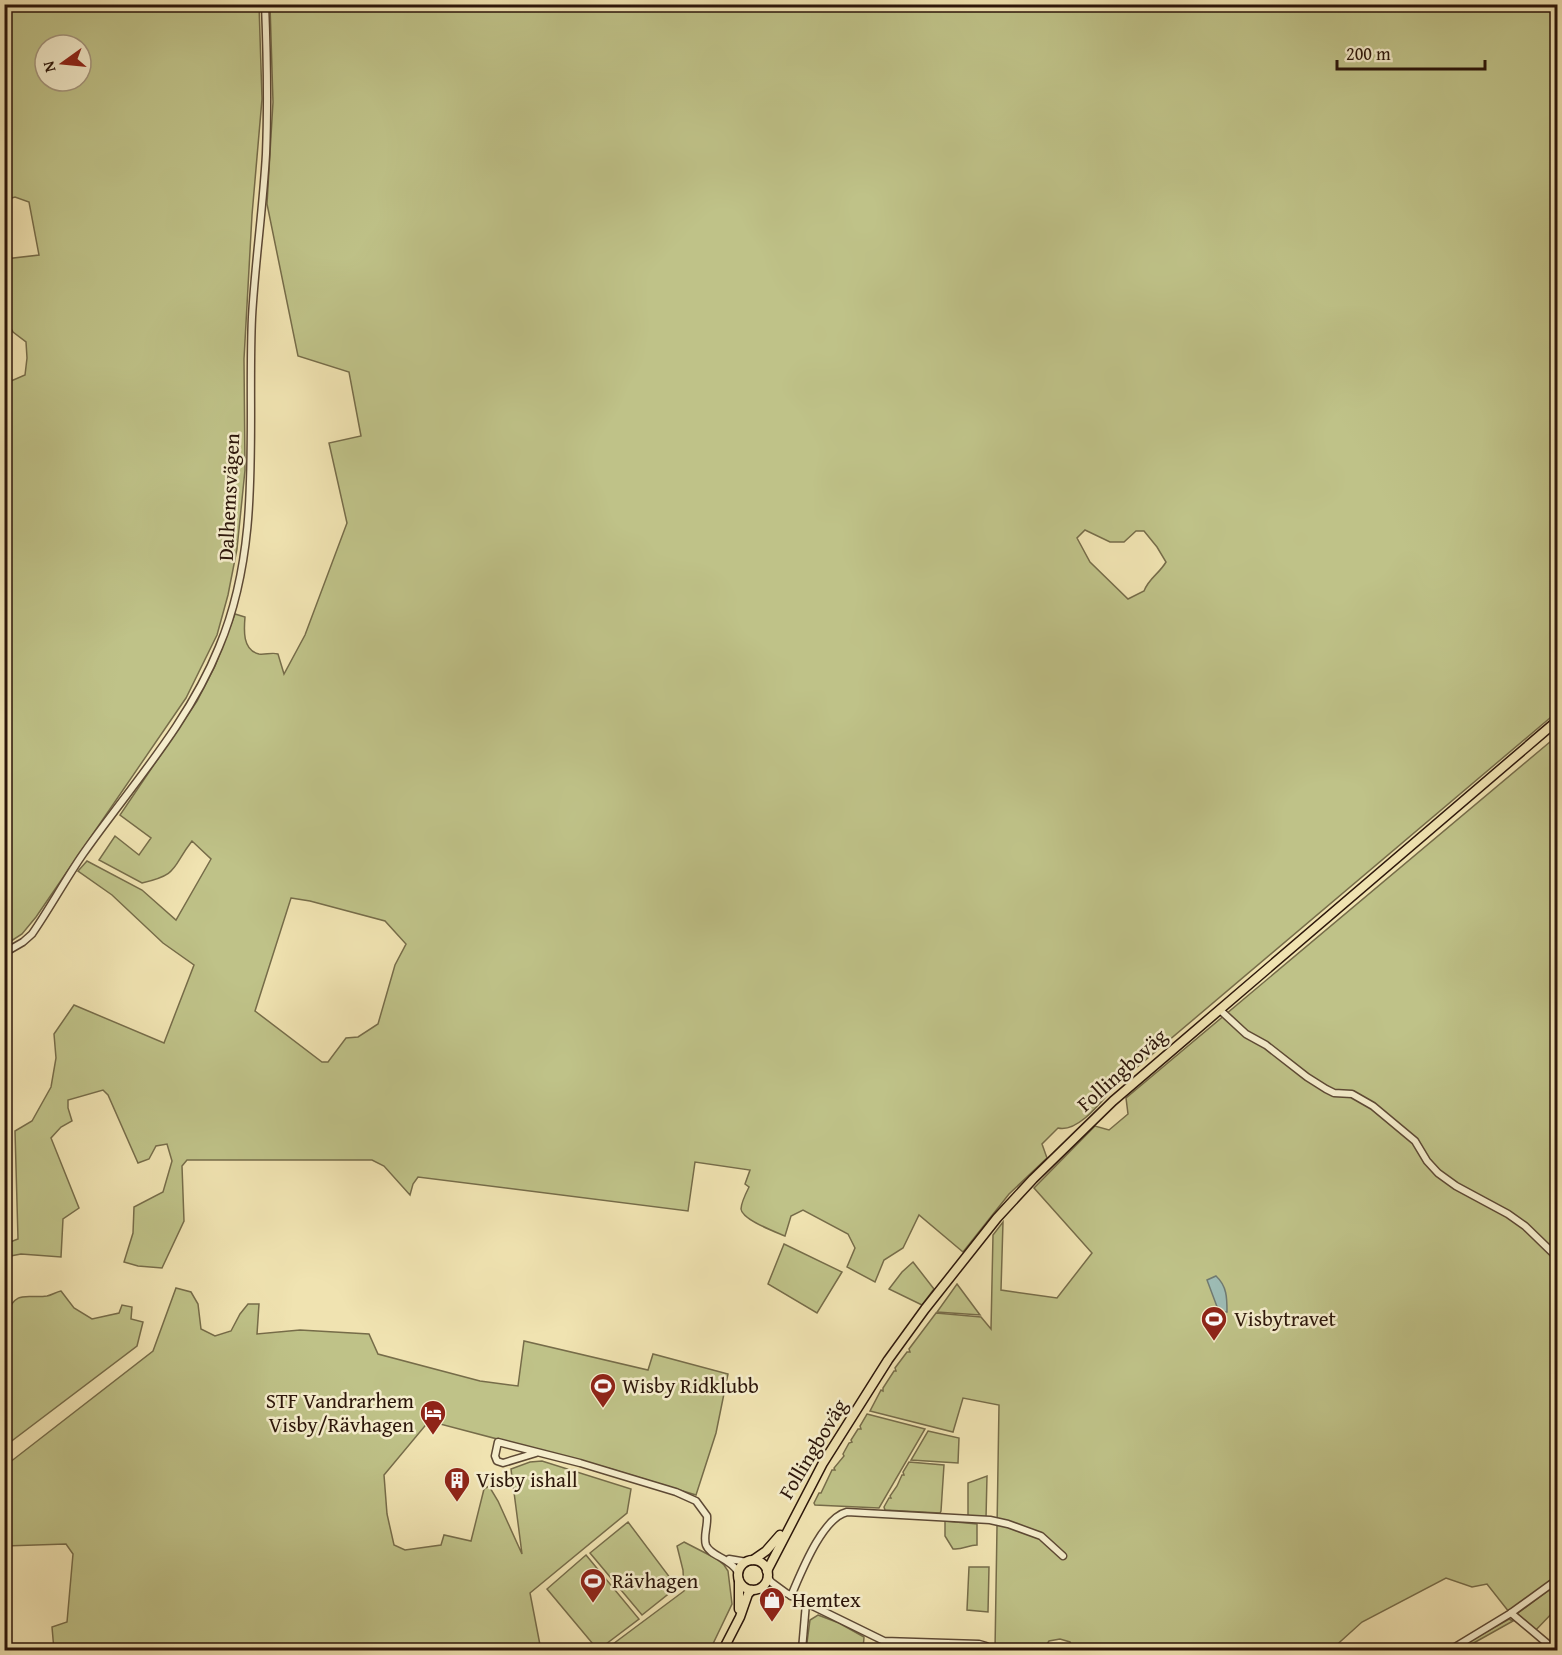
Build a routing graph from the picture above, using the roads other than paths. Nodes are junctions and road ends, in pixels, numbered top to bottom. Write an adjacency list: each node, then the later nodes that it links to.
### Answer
1 (265, 4): 3 (street, Dalhemsvägen)
2 (1557, 720): 4 (main road, Follingboväg)
3 (4, 953)
4 (1220, 1010): 5 (street); 7 (main road, Follingboväg)
5 (1557, 1258)
6 (536, 1453): 6 (street); 9 (street)
7 (792, 1520): 10 (main road, Follingboväg); 11 (main road, Follingboväg)
8 (1063, 1556): 15 (street)
9 (726, 1559): 10 (street); 12 (street)
10 (750, 1561): 11 (main road); 12 (main road)
11 (767, 1573): 14 (main road); 15 (street)
12 (739, 1576): 14 (main road); 18 (main road)
13 (1557, 1579): 17 (street)
14 (754, 1589): 15 (street); 18 (main road)
15 (789, 1594): 16 (street)
16 (806, 1603): 21 (street); 22 (street)
17 (1511, 1613): 19 (street); 23 (street)
18 (735, 1627): 20 (main road)
19 (1455, 1649)
20 (723, 1650)
21 (802, 1650)
22 (990, 1650)
23 (1555, 1650)

